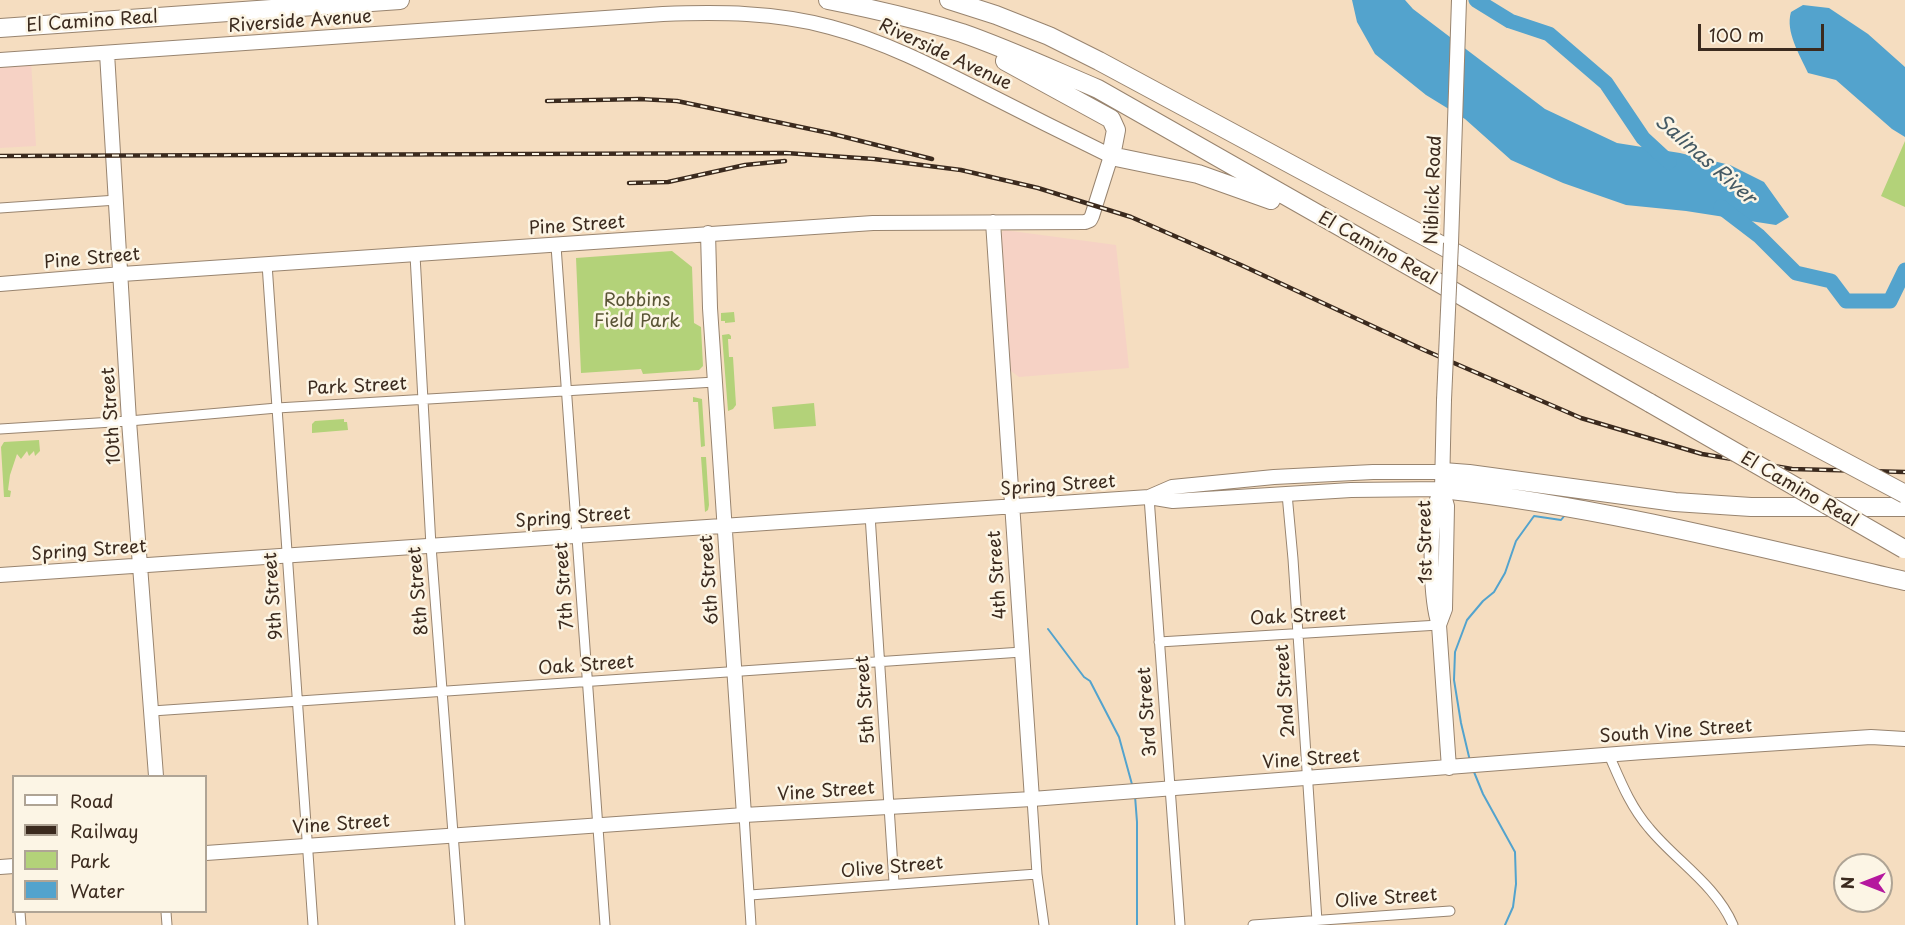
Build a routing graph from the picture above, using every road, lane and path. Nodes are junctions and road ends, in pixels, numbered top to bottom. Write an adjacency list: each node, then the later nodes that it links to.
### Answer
1 (400, 0): 5 (highway, El Camino Real)
2 (828, 0): 6 (highway, El Camino Real)
3 (949, 0): 28 (highway, El Camino Real, bridge)
4 (1459, 0): 26 (street, Niblick Road, bridge)
5 (0, 28)
6 (961, 33): 9 (highway); 17 (highway, El Camino Real)
7 (107, 53): 8 (street, Riverside Avenue); 9 (street, Riverside Avenue); 10 (street, 10th Street)
8 (0, 60)
9 (1111, 156): 12 (street, Pine Street); 17 (highway)
10 (117, 200): 11 (street); 18 (street, 10th Street)
11 (0, 208)
12 (993, 222): 13 (street, Pine Street); 30 (street, 4th Street)
13 (708, 233): 14 (street, Pine Street); 20 (street, 6th Street)
14 (556, 246): 15 (street, Pine Street); 21 (street, 7th Street)
15 (415, 255): 16 (street, Pine Street); 22 (street, 8th Street)
16 (267, 264): 18 (street, Pine Street); 23 (street, 9th Street)
17 (1419, 272): 36 (highway, El Camino Real, bridge)
18 (122, 274): 19 (street, Pine Street); 24 (street, 10th Street)
19 (0, 284)
20 (715, 382): 21 (street, Park Street); 33 (street, 6th Street)
21 (566, 392): 22 (street, Park Street); 34 (street, 7th Street)
22 (423, 399): 23 (street, Park Street); 35 (street, 8th Street)
23 (277, 408): 24 (street, Park Street); 37 (street, 9th Street)
24 (129, 421): 25 (street, Park Street); 38 (street, 10th Street)
25 (0, 429)
26 (1443, 481): 27 (street, Spring Street); 29 (street, Spring Street); 31 (highway); 40 (highway); 41 (street, 1st Street)
27 (1287, 494): 29 (street, Spring Street); 42 (street, 2nd Street)
28 (1905, 494)
29 (1149, 497): 30 (street, Spring Street); 43 (street, 3rd Street)
30 (1012, 507): 32 (street, Spring Street); 44 (street, 4th Street)
31 (1905, 507)
32 (870, 515): 33 (street, Spring Street); 45 (street, 5th Street)
33 (725, 525): 34 (street, Spring Street); 46 (street, 6th Street)
34 (578, 535): 35 (street, Spring Street); 47 (street, 7th Street)
35 (431, 546): 37 (street, Spring Street); 48 (street, 8th Street)
36 (1904, 550)
37 (287, 555): 38 (street, Spring Street); 49 (street, 9th Street)
38 (142, 565): 39 (street, Spring Street); 50 (street, 10th Street)
39 (0, 575)
40 (1905, 581)
41 (1440, 625): 42 (street, Oak Street); 53 (street, 1st Street)
42 (1298, 634): 43 (street, Oak Street); 55 (street, 2nd Street)
43 (1159, 642): 56 (street, 3rd Street)
44 (1022, 652): 45 (street, Oak Street); 57 (street, 4th Street)
45 (880, 661): 46 (street, Oak Street); 58 (street, 5th Street)
46 (734, 672): 47 (street, Oak Street); 59 (street, 6th Street)
47 (588, 682): 48 (street, Oak Street); 60 (street, 7th Street)
48 (443, 691): 49 (street, Oak Street); 61 (street, 8th Street)
49 (297, 700): 50 (street, Oak Street); 62 (street, 9th Street)
50 (152, 711): 54 (street, 10th Street)
51 (1905, 739): 52 (street, South Vine Street)
52 (1609, 755): 53 (street, South Vine Street); 78 (street)
53 (1449, 768): 55 (street, Vine Street)
54 (156, 775)
55 (1308, 778): 56 (street, Vine Street); 69 (street, 2nd Street)
56 (1170, 788): 57 (street, Vine Street); 75 (street, 3rd Street)
57 (1032, 799): 58 (street, Vine Street); 64 (street, 4th Street)
58 (890, 806): 59 (street, Vine Street); 65 (street, 5th Street)
59 (744, 815): 60 (street, Vine Street); 66 (street, 6th Street)
60 (597, 826): 61 (street, Vine Street); 72 (street, 7th Street)
61 (454, 836): 62 (street, Vine Street); 71 (street, 8th Street)
62 (308, 846): 63 (street, Vine Street); 70 (street, 9th Street)
63 (207, 852)
64 (1037, 874): 65 (street, Olive Street); 74 (street, 4th Street)
65 (894, 883): 66 (street, Olive Street)
66 (750, 895): 73 (street, 6th Street)
67 (1450, 911): 68 (street, Olive Street)
68 (1423, 913): 69 (street, Olive Street); 77 (street)
69 (1317, 921): 76 (street, Olive Street)
70 (313, 925)
71 (460, 925)
72 (605, 925)
73 (751, 925)
74 (1044, 925)
75 (1180, 925)
76 (1253, 925)
77 (1424, 925)
78 (1733, 925)

